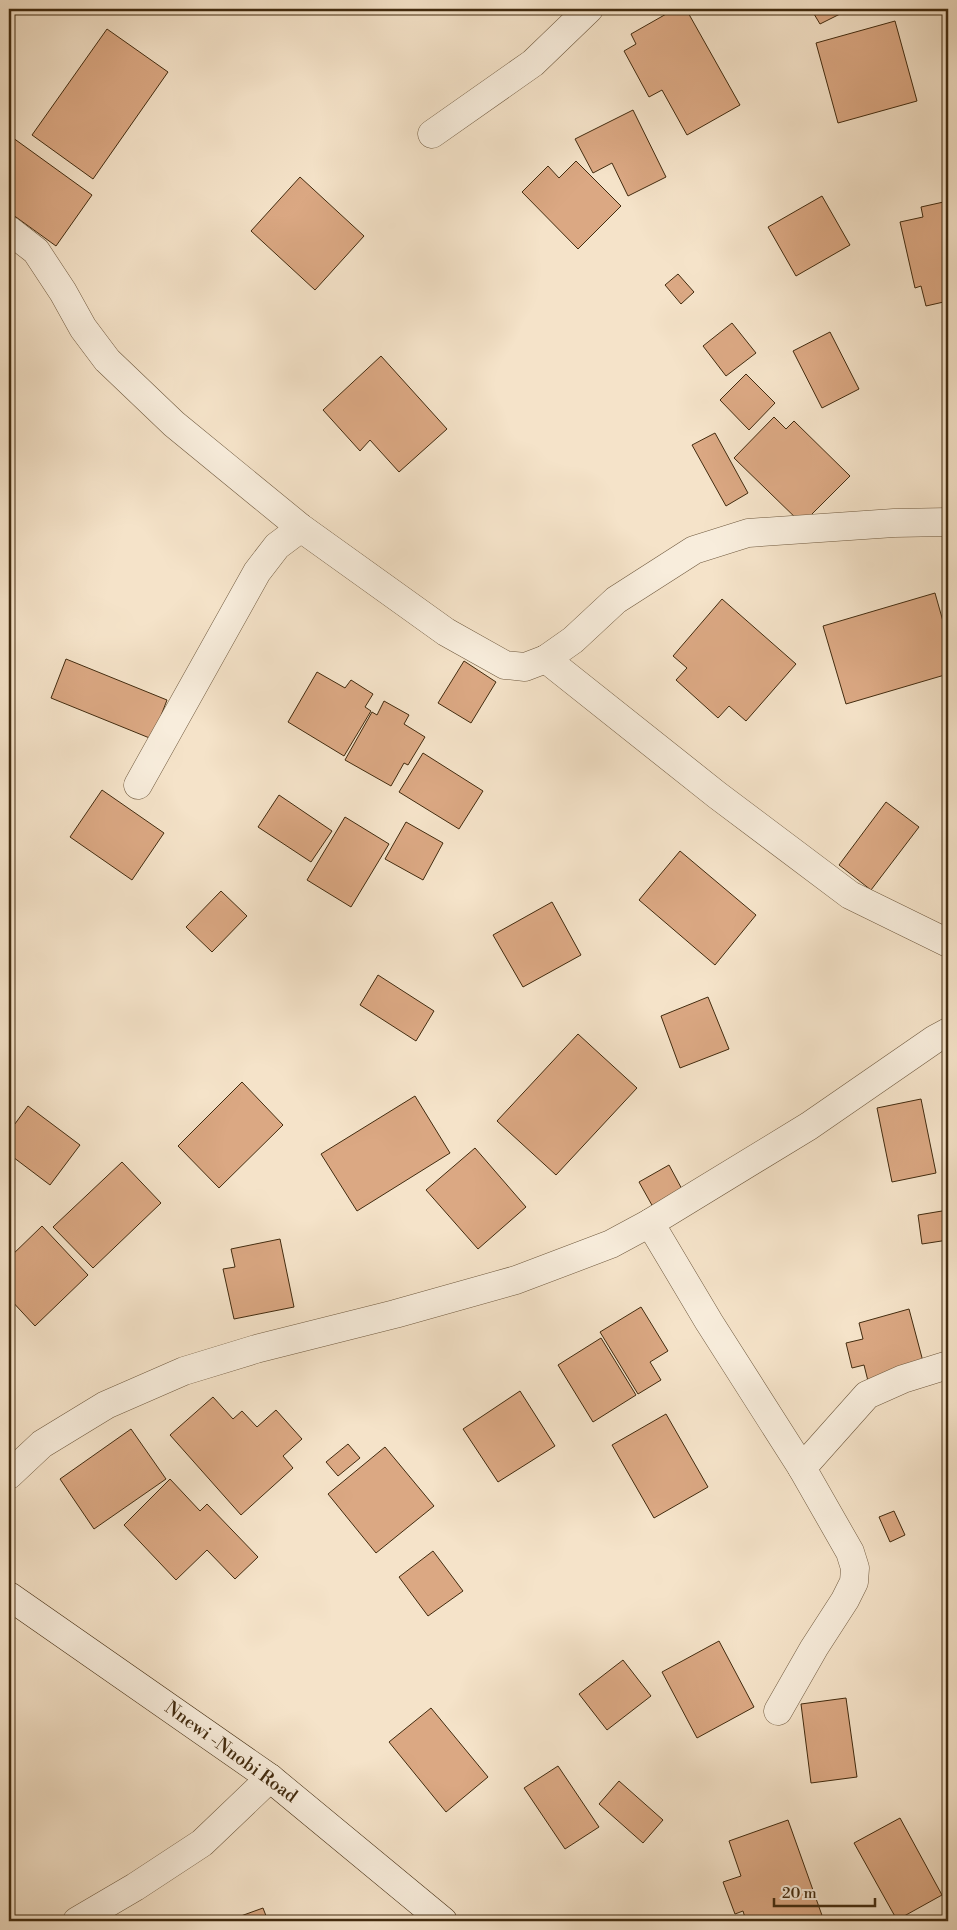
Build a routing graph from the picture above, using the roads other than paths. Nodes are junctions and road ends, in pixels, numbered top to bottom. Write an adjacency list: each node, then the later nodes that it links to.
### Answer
1 (589, 9): 2 (street)
2 (432, 134)
3 (9, 230): 5 (street)
4 (948, 522): 6 (street)
5 (301, 528): 6 (street); 7 (street)
6 (546, 659): 8 (street)
7 (138, 785)
8 (948, 944)
9 (948, 1032): 10 (street)
10 (650, 1223): 12 (street); 13 (street)
11 (948, 1365): 12 (street)
12 (802, 1468): 15 (street)
13 (9, 1475)
14 (9, 1596): 16 (street, Nnewi -Nnobi Road)
15 (778, 1711)
16 (270, 1778): 17 (street); 18 (street, Nnewi -Nnobi Road)
17 (77, 1921)
18 (443, 1921)

